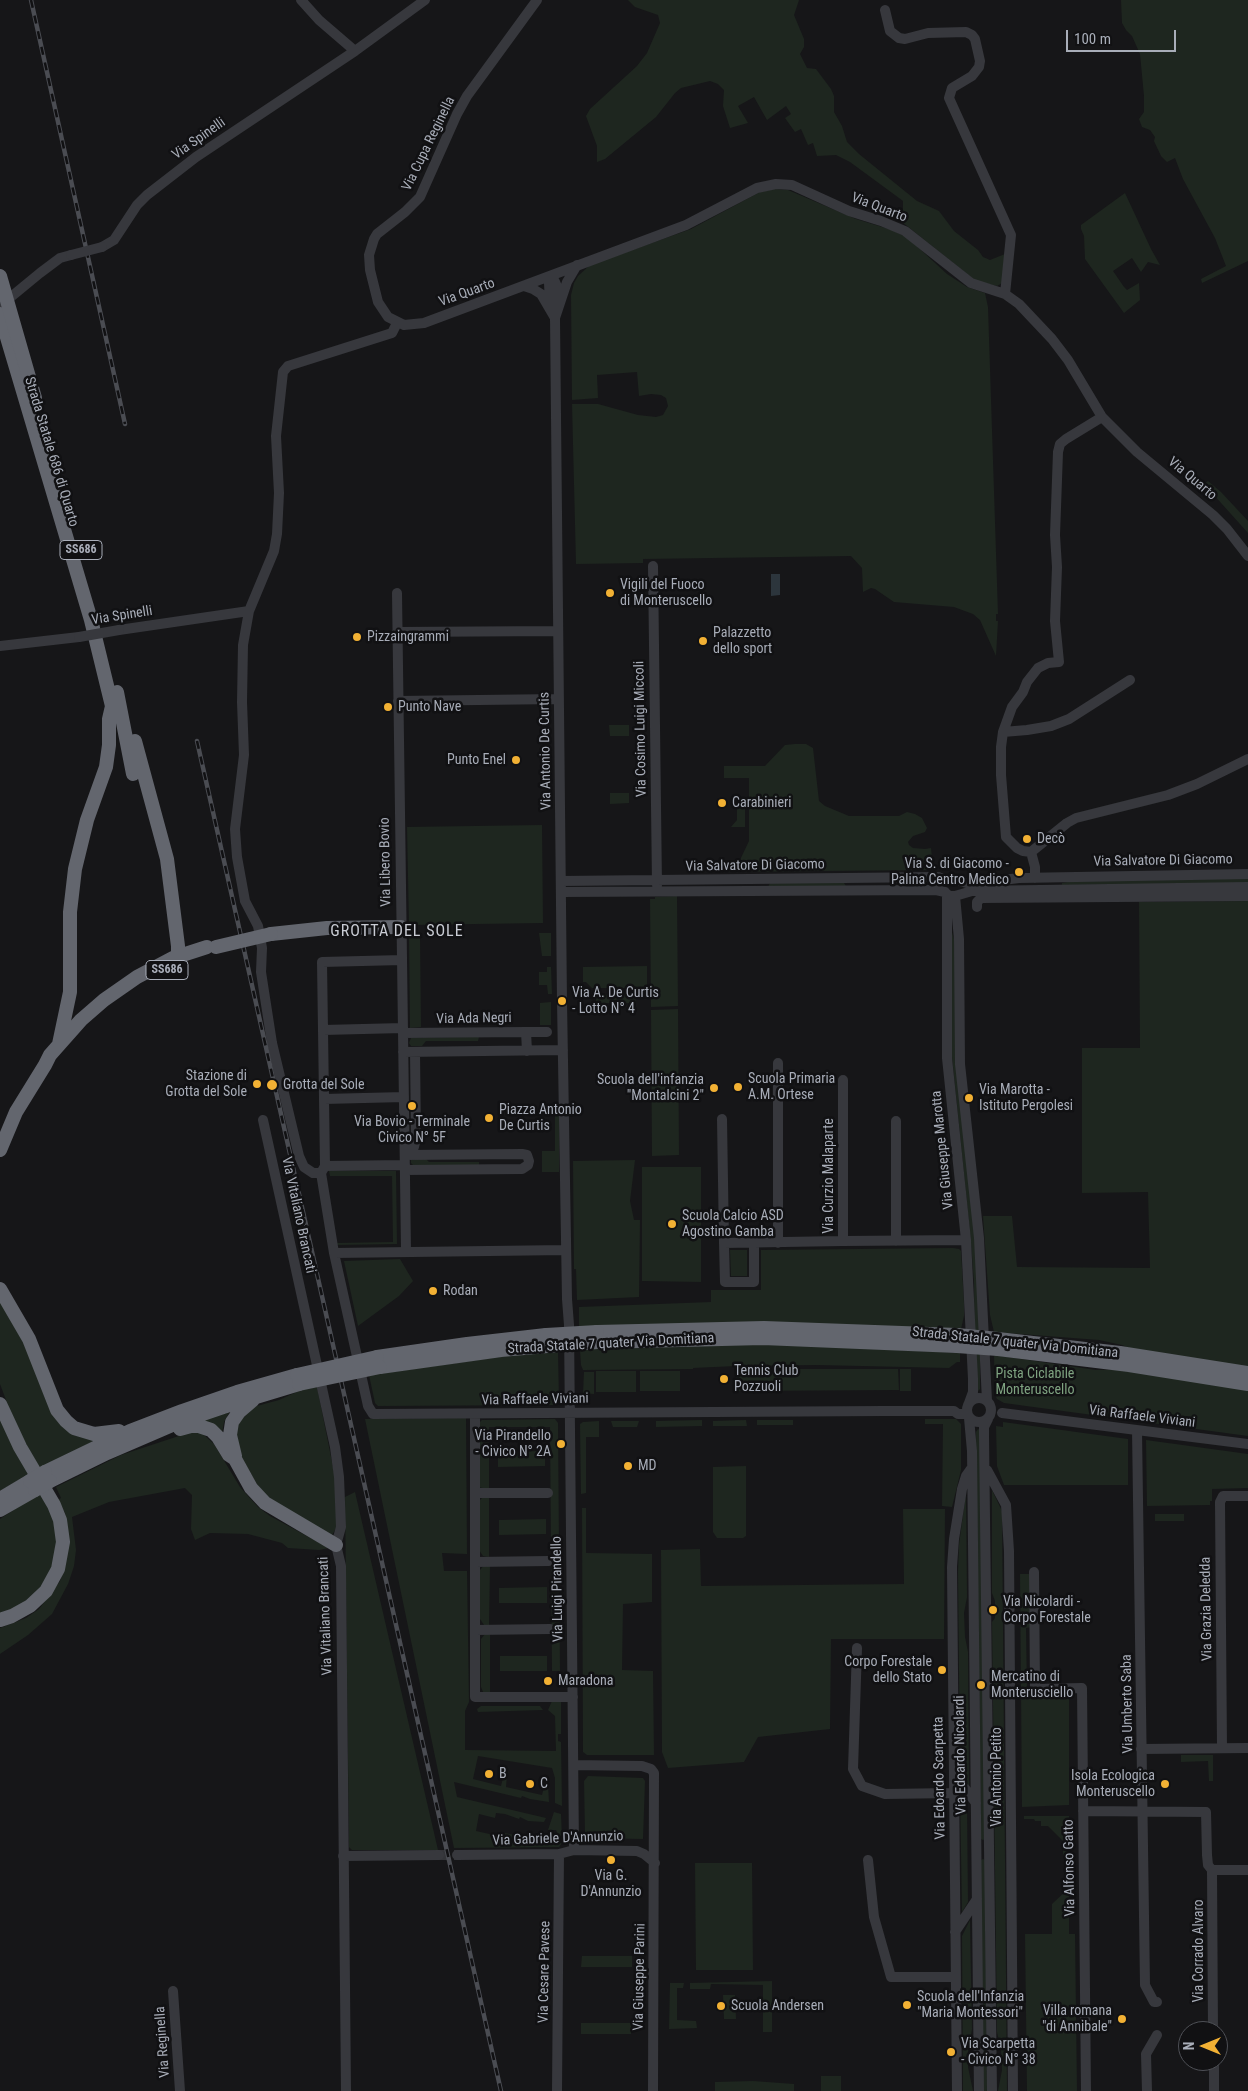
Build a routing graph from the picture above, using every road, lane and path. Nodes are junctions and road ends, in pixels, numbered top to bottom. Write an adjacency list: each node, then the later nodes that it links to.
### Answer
1 (301, 0): 5 (street)
2 (424, 0): 5 (street, Via Spinelli)
3 (537, 0): 14 (street, Via Cupa Reginella)
4 (885, 10): 10 (street)
5 (355, 50): 11 (street, Via Spinelli, bridge)
6 (577, 265): 7 (street, Via Quarto); 10 (street, Via Quarto); 12 (street)
7 (552, 275): 9 (street, Via Quarto); 12 (street)
8 (0, 276): 15 (highway, Strada Statale 686 di Quarto / SS686, bridge)
9 (524, 286): 12 (street); 14 (street, Via Quarto)
10 (1005, 294): 16 (street, Via Quarto)
11 (0, 306)
12 (554, 312): 21 (street, Via Antonio De Curtis)
13 (0, 314): 15 (highway, Strada Statale 686 di Quarto / SS686)
14 (397, 323): 20 (street)
15 (30, 399): 27 (highway, Strada Statale 686 di Quarto / SS686)
16 (1102, 417): 17 (street, Via Quarto); 28 (street)
17 (1248, 556)
18 (653, 566): 38 (street, Via Cosimo Luigi Miccoli)
19 (397, 593): 22 (street, Via Libero Bovio)
20 (249, 611): 23 (street, Via Spinelli, bridge); 85 (street)
21 (558, 631): 22 (street); 25 (street, Via Antonio De Curtis)
22 (398, 632): 26 (street, Via Libero Bovio)
23 (0, 646)
24 (1130, 680): 28 (street)
25 (559, 700): 26 (street); 40 (street, Via Antonio De Curtis)
26 (398, 701): 53 (street, Via Libero Bovio)
27 (116, 705): 30 (highway, Strada Statale 686 di Quarto / SS686); 54 (highway, SS686); 59 (highway, SS686)
28 (1003, 732): 31 (street)
29 (1248, 759): 31 (street)
30 (133, 774)
31 (1030, 852): 36 (street)
32 (1248, 874): 36 (street, Via Salvatore Di Giacomo)
33 (850, 878): 34 (street, Via Salvatore Di Giacomo); 37 (street, Via Salvatore Di Giacomo); 47 (street)
34 (892, 878): 41 (street, Via Salvatore Di Giacomo); 43 (street)
35 (1019, 878): 36 (street, Via Salvatore Di Giacomo); 41 (street, Via Salvatore Di Giacomo); 44 (street)
36 (1035, 878)
37 (765, 879): 39 (street, Via Salvatore Di Giacomo); 46 (street)
38 (657, 880): 39 (street, Via Salvatore Di Giacomo); 40 (street, Via Salvatore Di Giacomo); 45 (street, Via Cosimo Luigi Miccoli)
39 (719, 880): 49 (street)
40 (561, 881): 48 (street, Via Antonio De Curtis)
41 (953, 881): 50 (street); 50 (street)
42 (1248, 888): 44 (street, Via Salvatore Di Giacomo)
43 (892, 890): 47 (street, Via Salvatore Di Giacomo); 50 (street, Via Salvatore Di Giacomo)
44 (1020, 890): 50 (street, Via Salvatore Di Giacomo)
45 (657, 891): 48 (street, Via Salvatore Di Giacomo); 49 (street, Via Salvatore Di Giacomo)
46 (765, 891): 47 (street, Via Salvatore Di Giacomo); 49 (street, Via Salvatore Di Giacomo)
47 (850, 891)
48 (561, 892): 69 (street, Via Antonio De Curtis)
49 (719, 892)
50 (952, 894): 86 (street, Via Giuseppe Marotta); 103 (street, Via Giuseppe Marotta)
51 (1248, 896): 52 (street)
52 (977, 907)
53 (401, 927): 55 (highway, SS686, bridge); 57 (street, Via Libero Bovio)
54 (177, 936): 55 (highway, SS686); 56 (highway, SS686)
55 (211, 947): 56 (highway, SS686); 58 (highway, SS686)
56 (178, 956): 58 (highway, SS686); 60 (highway, SS686)
57 (402, 960): 62 (street, Via Raffaele Viviani); 63 (street, Via Libero Bovio)
58 (171, 968): 60 (highway, SS686)
59 (70, 992): 61 (highway); 67 (highway, SS686)
60 (121, 992): 61 (highway, SS686)
61 (97, 1011): 67 (highway, SS686); 74 (highway, SS686)
62 (323, 1030): 63 (street, Via Ada Negri); 77 (street, Via Raffaele Viviani)
63 (403, 1031): 64 (street, Via Ada Negri); 71 (street, Via Libero Bovio)
64 (482, 1032): 65 (street, Via Ada Negri); 70 (street)
65 (526, 1032): 66 (street); 68 (street, Via Ada Negri)
66 (547, 1032)
67 (58, 1044): 74 (highway, SS686)
68 (526, 1050): 69 (street); 70 (street)
69 (563, 1050): 92 (street, Via Antonio De Curtis)
70 (482, 1051): 72 (street)
71 (403, 1052): 72 (street); 76 (street, Via Libero Bovio)
72 (415, 1052): 83 (street)
73 (778, 1063): 89 (street)
74 (45, 1066): 81 (highway, SS686)
75 (843, 1080): 87 (street, Via Curzio Malaparte)
76 (404, 1097): 77 (street); 83 (street, Via Libero Bovio)
77 (324, 1098): 85 (street, Via Raffaele Viviani)
78 (722, 1119): 91 (street)
79 (263, 1120): 120 (street, Via Vitaliano Brancati)
80 (896, 1121): 88 (street)
81 (0, 1150)
82 (484, 1154): 83 (street); 84 (street); 84 (street)
83 (405, 1163): 84 (street); 85 (street); 93 (street, Via Libero Bovio)
84 (484, 1169)
85 (323, 1170): 94 (street, Via Raffaele Viviani)
86 (966, 1240): 88 (street, Via Curzio Malaparte); 102 (street, Via Giuseppe Marotta)
87 (843, 1241): 88 (street, Via Curzio Malaparte); 89 (street, Via Curzio Malaparte)
88 (896, 1241)
89 (778, 1242): 90 (street, Via Curzio Malaparte)
90 (754, 1243): 91 (street, Via Curzio Malaparte); 91 (street)
91 (724, 1244)
92 (566, 1250): 93 (street); 104 (street, Via Luigi Pirandello)
93 (406, 1251): 94 (street)
94 (334, 1253): 105 (street, Via Raffaele Viviani)
95 (0, 1289): 108 (highway)
96 (998, 1344): 97 (highway, Strada Statale 7 quater Via Domitiana); 98 (highway, Strada Statale 7 quater Via Domitiana, bridge); 99 (highway, Strada Statale 7 quater Via Domitiana)
97 (1248, 1374)
98 (298, 1380): 100 (highway, Strada Statale 7 quater Via Domitiana); 108 (highway, Strada Statale 7 quater Via Domitiana)
99 (1248, 1384)
100 (257, 1396): 106 (highway, Strada Statale 7 quater Via Domitiana); 110 (highway)
101 (0, 1404): 124 (highway)
102 (968, 1410): 103 (street); 103 (street); 104 (street, Via Raffaele Viviani); 111 (street, Via Edoardo Nicolardi)
103 (989, 1411): 107 (street, Via Raffaele Viviani); 112 (street, Via Edoardo Nicolardi)
104 (570, 1413): 105 (street, Via Raffaele Viviani); 128 (street, Via Luigi Pirandello)
105 (475, 1415): 115 (street)
106 (163, 1429): 110 (highway); 113 (highway, Strada Statale 7 quater Via Domitiana)
107 (1138, 1430): 109 (street, Via Raffaele Viviani); 131 (street, Via Umberto Saba)
108 (130, 1431): 113 (highway, Strada Statale 7 quater Via Domitiana)
109 (1248, 1444)
110 (234, 1459): 120 (highway)
111 (972, 1468): 133 (street, Via Edoardo Scarpetta); 135 (street, Via Edoardo Nicolardi)
112 (986, 1468): 141 (street, Via Edoardo Nicolardi); 166 (street, Via Antonio Petito)
113 (48, 1477): 114 (highway, Strada Statale 7 quater Via Domitiana, bridge)
114 (33, 1486): 118 (highway, Strada Statale 7 quater Via Domitiana); 119 (highway, Strada Statale 7 quater Via Domitiana)
115 (475, 1493): 116 (street); 122 (street)
116 (548, 1493)
117 (1248, 1496): 129 (street, Via Grazia Deledda)
118 (0, 1499)
119 (0, 1510)
120 (336, 1545): 146 (street, Via Vitaliano Brancati)
121 (549, 1561): 122 (street)
122 (475, 1562): 126 (street)
123 (1034, 1572): 137 (street, Via Alfonso Gatto)
124 (0, 1620)
125 (550, 1629): 126 (street)
126 (475, 1630): 128 (street)
127 (857, 1648): 134 (street)
128 (573, 1696): 132 (street, Via Luigi Pirandello)
129 (1222, 1748): 130 (street); 131 (street)
130 (1248, 1748)
131 (1141, 1749): 136 (street, Via Umberto Saba)
132 (574, 1765): 138 (street, Via Giuseppe Parini); 139 (street, Via Luigi Pirandello)
133 (954, 1774): 134 (street, Via Edoardo Scarpetta); 135 (street)
134 (954, 1793): 152 (street, Via Edoardo Scarpetta)
135 (976, 1803): 140 (street, Via Edoardo Nicolardi)
136 (1144, 1810): 137 (street); 149 (street, Via Corrado Alvaro); 155 (street, Via Umberto Saba)
137 (1083, 1811): 167 (street, Via Alfonso Gatto)
138 (655, 1836): 142 (street); 148 (street, Via Giuseppe Parini)
139 (574, 1850): 142 (street, Via Gabriele D'Annunzio); 143 (street, Via Gabriele D'Annunzio)
140 (976, 1850): 141 (street); 151 (street, Via Edoardo Nicolardi)
141 (990, 1850): 165 (street, Via Edoardo Nicolardi)
142 (637, 1851): 148 (street, Via Gabriele D'Annunzio)
143 (559, 1854): 145 (street, Via Gabriele D'Annunzio); 161 (street, Via Cesare Pavese)
144 (439, 1855): 146 (street)
145 (457, 1855)
146 (343, 1856): 160 (street, Via Vitaliano Brancati)
147 (868, 1860): 153 (street)
148 (655, 1863): 162 (street, Via Giuseppe Parini)
149 (1212, 1870): 150 (street); 156 (street, Via Corrado Alvaro)
150 (1248, 1870)
151 (977, 1899): 152 (street); 164 (street, Via Edoardo Nicolardi)
152 (956, 1932): 153 (street, Via Edoardo Scarpetta)
153 (956, 1977): 163 (street, Via Edoardo Scarpetta)
154 (173, 1991): 159 (street, Via Reginella)
155 (1156, 2002)
156 (1213, 2021)
157 (1157, 2035): 168 (street)
158 (1214, 2071): 169 (street)
159 (180, 2091)
160 (346, 2091)
161 (557, 2091)
162 (653, 2091)
163 (957, 2091)
164 (979, 2091)
165 (992, 2091)
166 (1013, 2091)
167 (1086, 2091)
168 (1146, 2091)
169 (1214, 2091)

